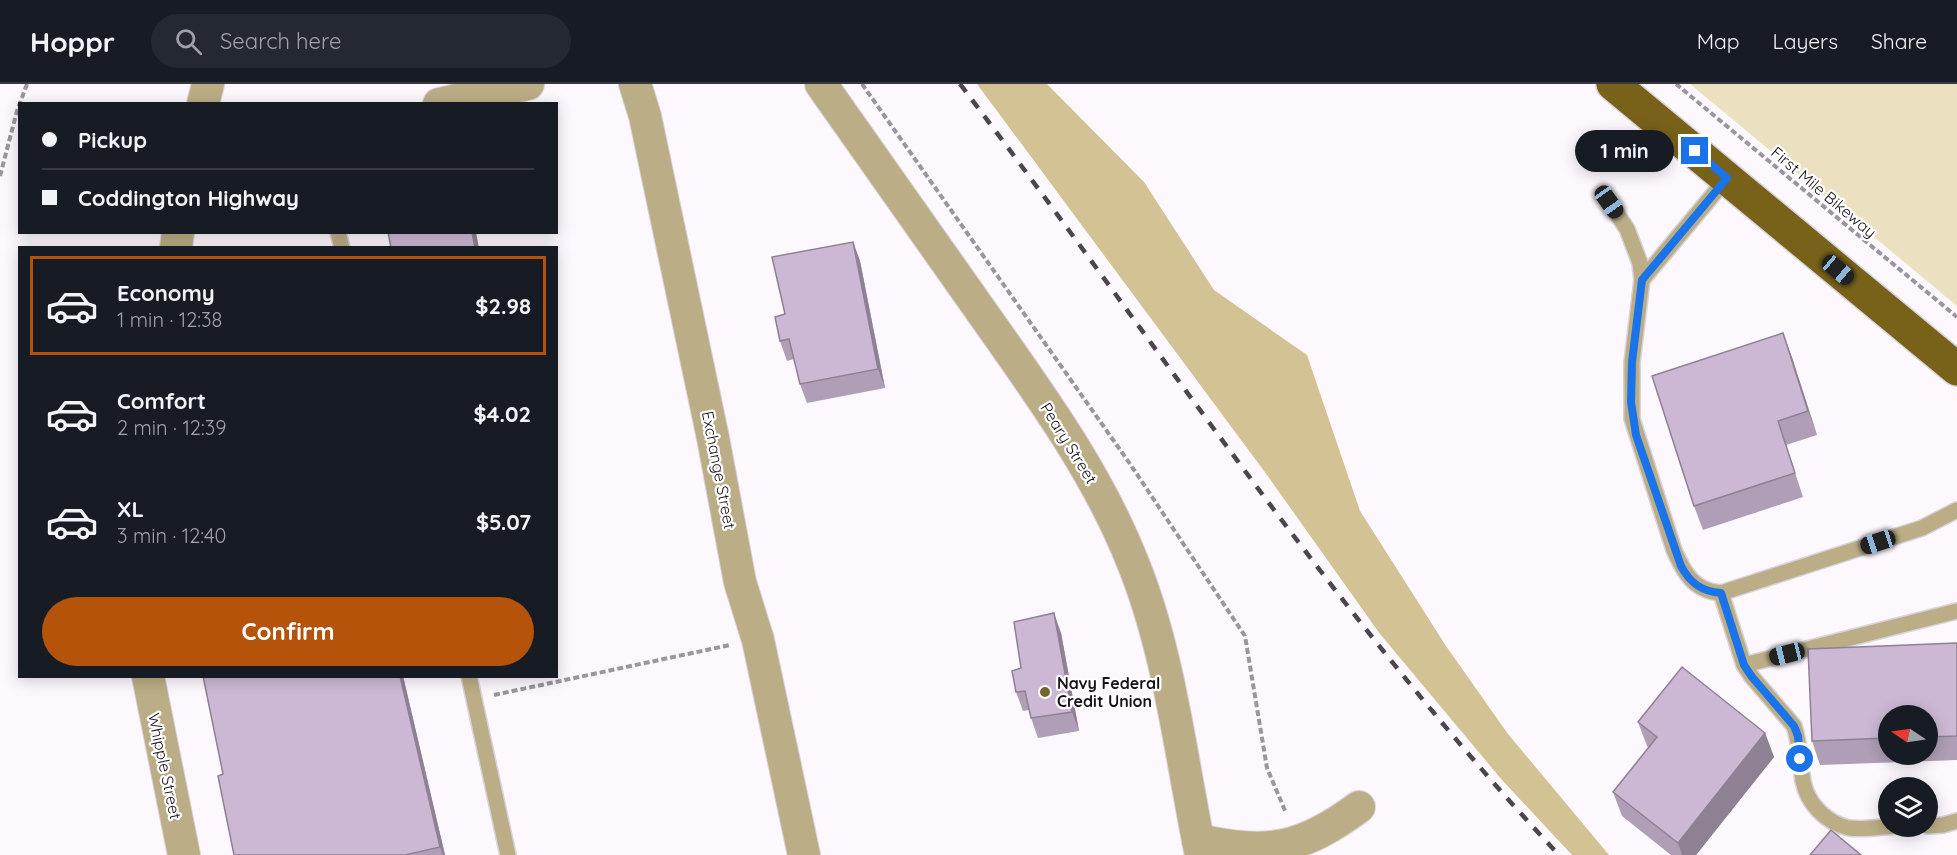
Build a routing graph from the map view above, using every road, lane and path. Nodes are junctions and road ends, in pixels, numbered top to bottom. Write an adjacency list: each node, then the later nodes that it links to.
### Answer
1 (27, 84): 8 (path)
2 (208, 84): 9 (street)
3 (528, 84): 10 (street)
4 (635, 84): 21 (street, Exchange Street)
5 (821, 84): 29 (street, Peary Street)
6 (1613, 84): 13 (highway)
7 (1676, 84): 16 (path, First Mile Bikeway)
8 (20, 102)
9 (204, 102)
10 (448, 102)
11 (18, 106): 12 (path)
12 (0, 176)
13 (1727, 178): 15 (lane); 17 (highway)
14 (1609, 202): 15 (lane)
15 (1642, 280): 19 (lane)
16 (1957, 317)
17 (1957, 369)
18 (1957, 510): 19 (lane)
19 (1721, 593): 22 (lane)
20 (1957, 611): 22 (lane)
21 (758, 640): 25 (path); 32 (street, Exchange Street)
22 (1744, 665): 28 (lane)
23 (147, 678): 30 (street, Whipple Street)
24 (469, 678): 25 (lane)
25 (474, 699): 31 (lane)
26 (1957, 821): 27 (lane)
27 (1938, 825)
28 (1878, 827)
29 (1199, 848): 33 (street)
30 (184, 855)
31 (508, 855)
32 (804, 855)
33 (1323, 855)

